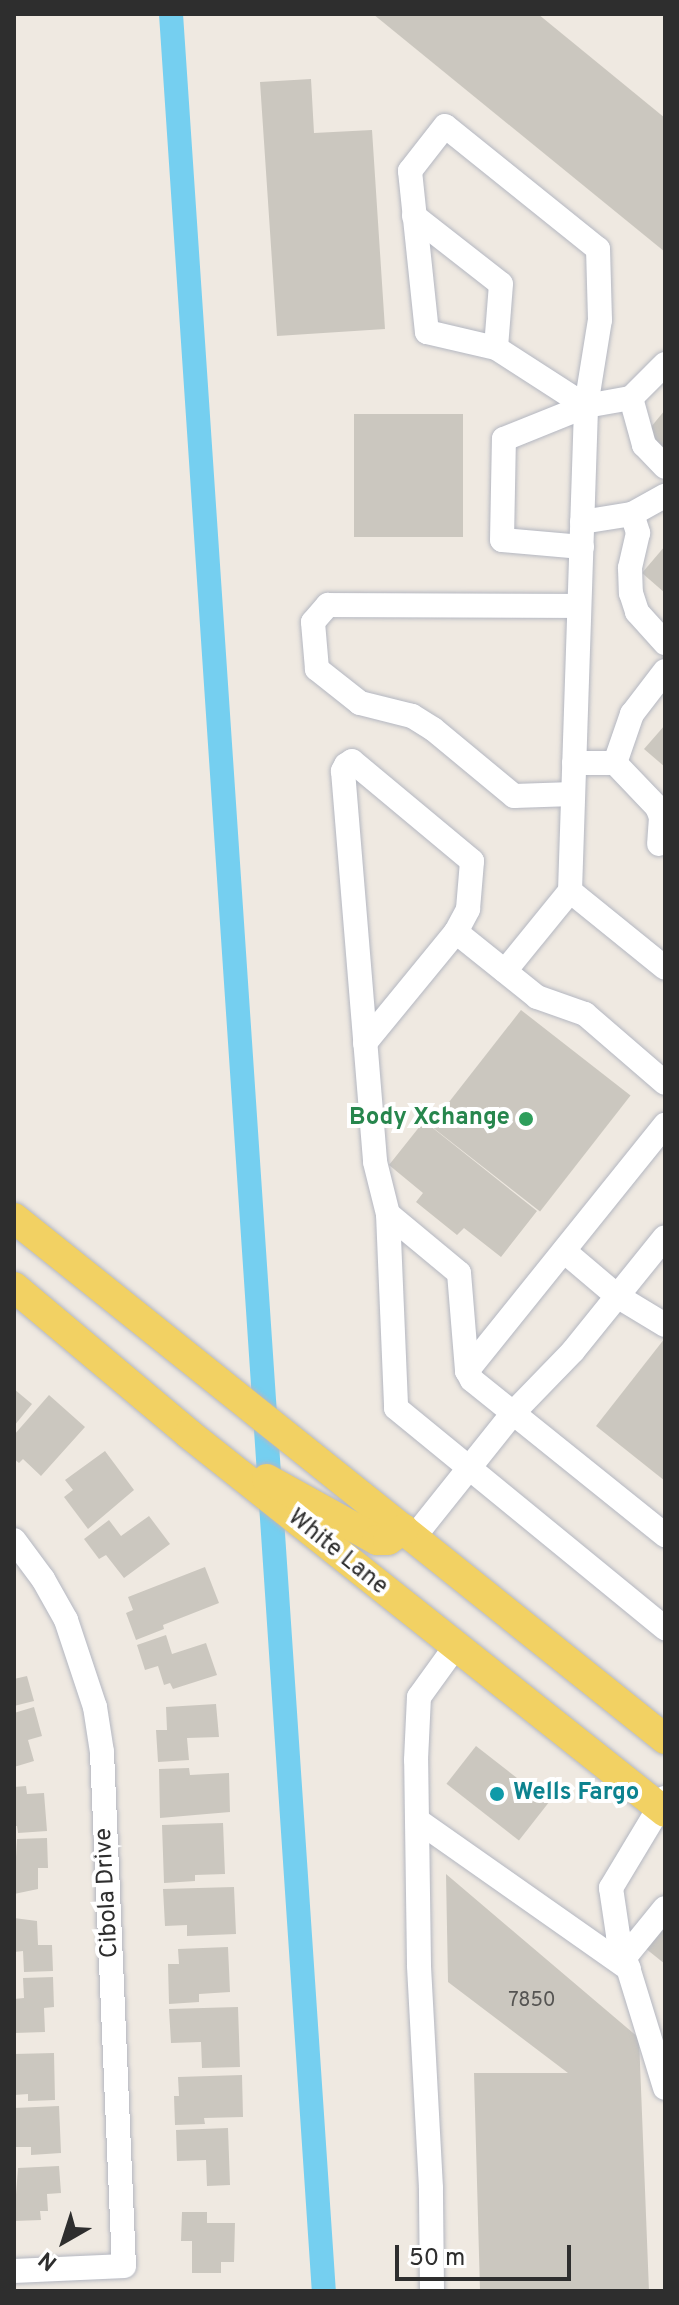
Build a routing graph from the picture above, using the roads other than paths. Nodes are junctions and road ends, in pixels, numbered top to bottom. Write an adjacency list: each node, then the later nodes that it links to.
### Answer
1 (414, 216): 2 (street); 2 (street); 5 (street)
2 (496, 348): 5 (street)
3 (665, 364): 4 (street)
4 (631, 398): 5 (street); 6 (street)
5 (586, 406): 9 (street); 10 (street)
6 (665, 467)
7 (665, 496): 8 (street)
8 (632, 514): 9 (street); 12 (street)
9 (582, 522): 10 (street)
10 (582, 547): 11 (street)
11 (579, 606): 14 (street); 16 (street)
12 (665, 643)
13 (665, 671): 15 (street)
14 (574, 763): 15 (street); 16 (street)
15 (615, 763): 17 (street)
16 (573, 794): 19 (street)
17 (662, 810): 18 (street)
18 (659, 844)
19 (570, 891): 21 (street); 22 (street)
20 (456, 932): 22 (street); 23 (street); 23 (street)
21 (665, 968)
22 (505, 971): 24 (street)
23 (365, 1043): 26 (street)
24 (661, 1071)
25 (665, 1125): 29 (street)
26 (388, 1214): 33 (street); 36 (street)
27 (14, 1218): 37 (main road)
28 (665, 1237): 31 (street)
29 (564, 1251): 31 (street); 33 (street)
30 (14, 1287): 35 (main road, White Lane)
31 (617, 1296): 32 (street); 34 (street)
32 (665, 1325)
33 (467, 1371): 34 (street)
34 (513, 1413): 36 (street); 39 (street)
35 (189, 1434): 37 (main road); 42 (main road, White Lane)
36 (469, 1469): 38 (street); 41 (street)
37 (366, 1517): 38 (main road)
38 (409, 1533): 43 (main road)
39 (665, 1535)
40 (14, 1540): 50 (street, Cibola Drive)
41 (665, 1628)
42 (455, 1647): 44 (main road, White Lane); 45 (street)
43 (665, 1739)
44 (663, 1806): 47 (street)
45 (417, 1820): 47 (street); 51 (street)
46 (665, 1908): 47 (street)
47 (627, 1963): 48 (street)
48 (656, 2032): 49 (street)
49 (665, 2088)
50 (14, 2271)
51 (432, 2291)

